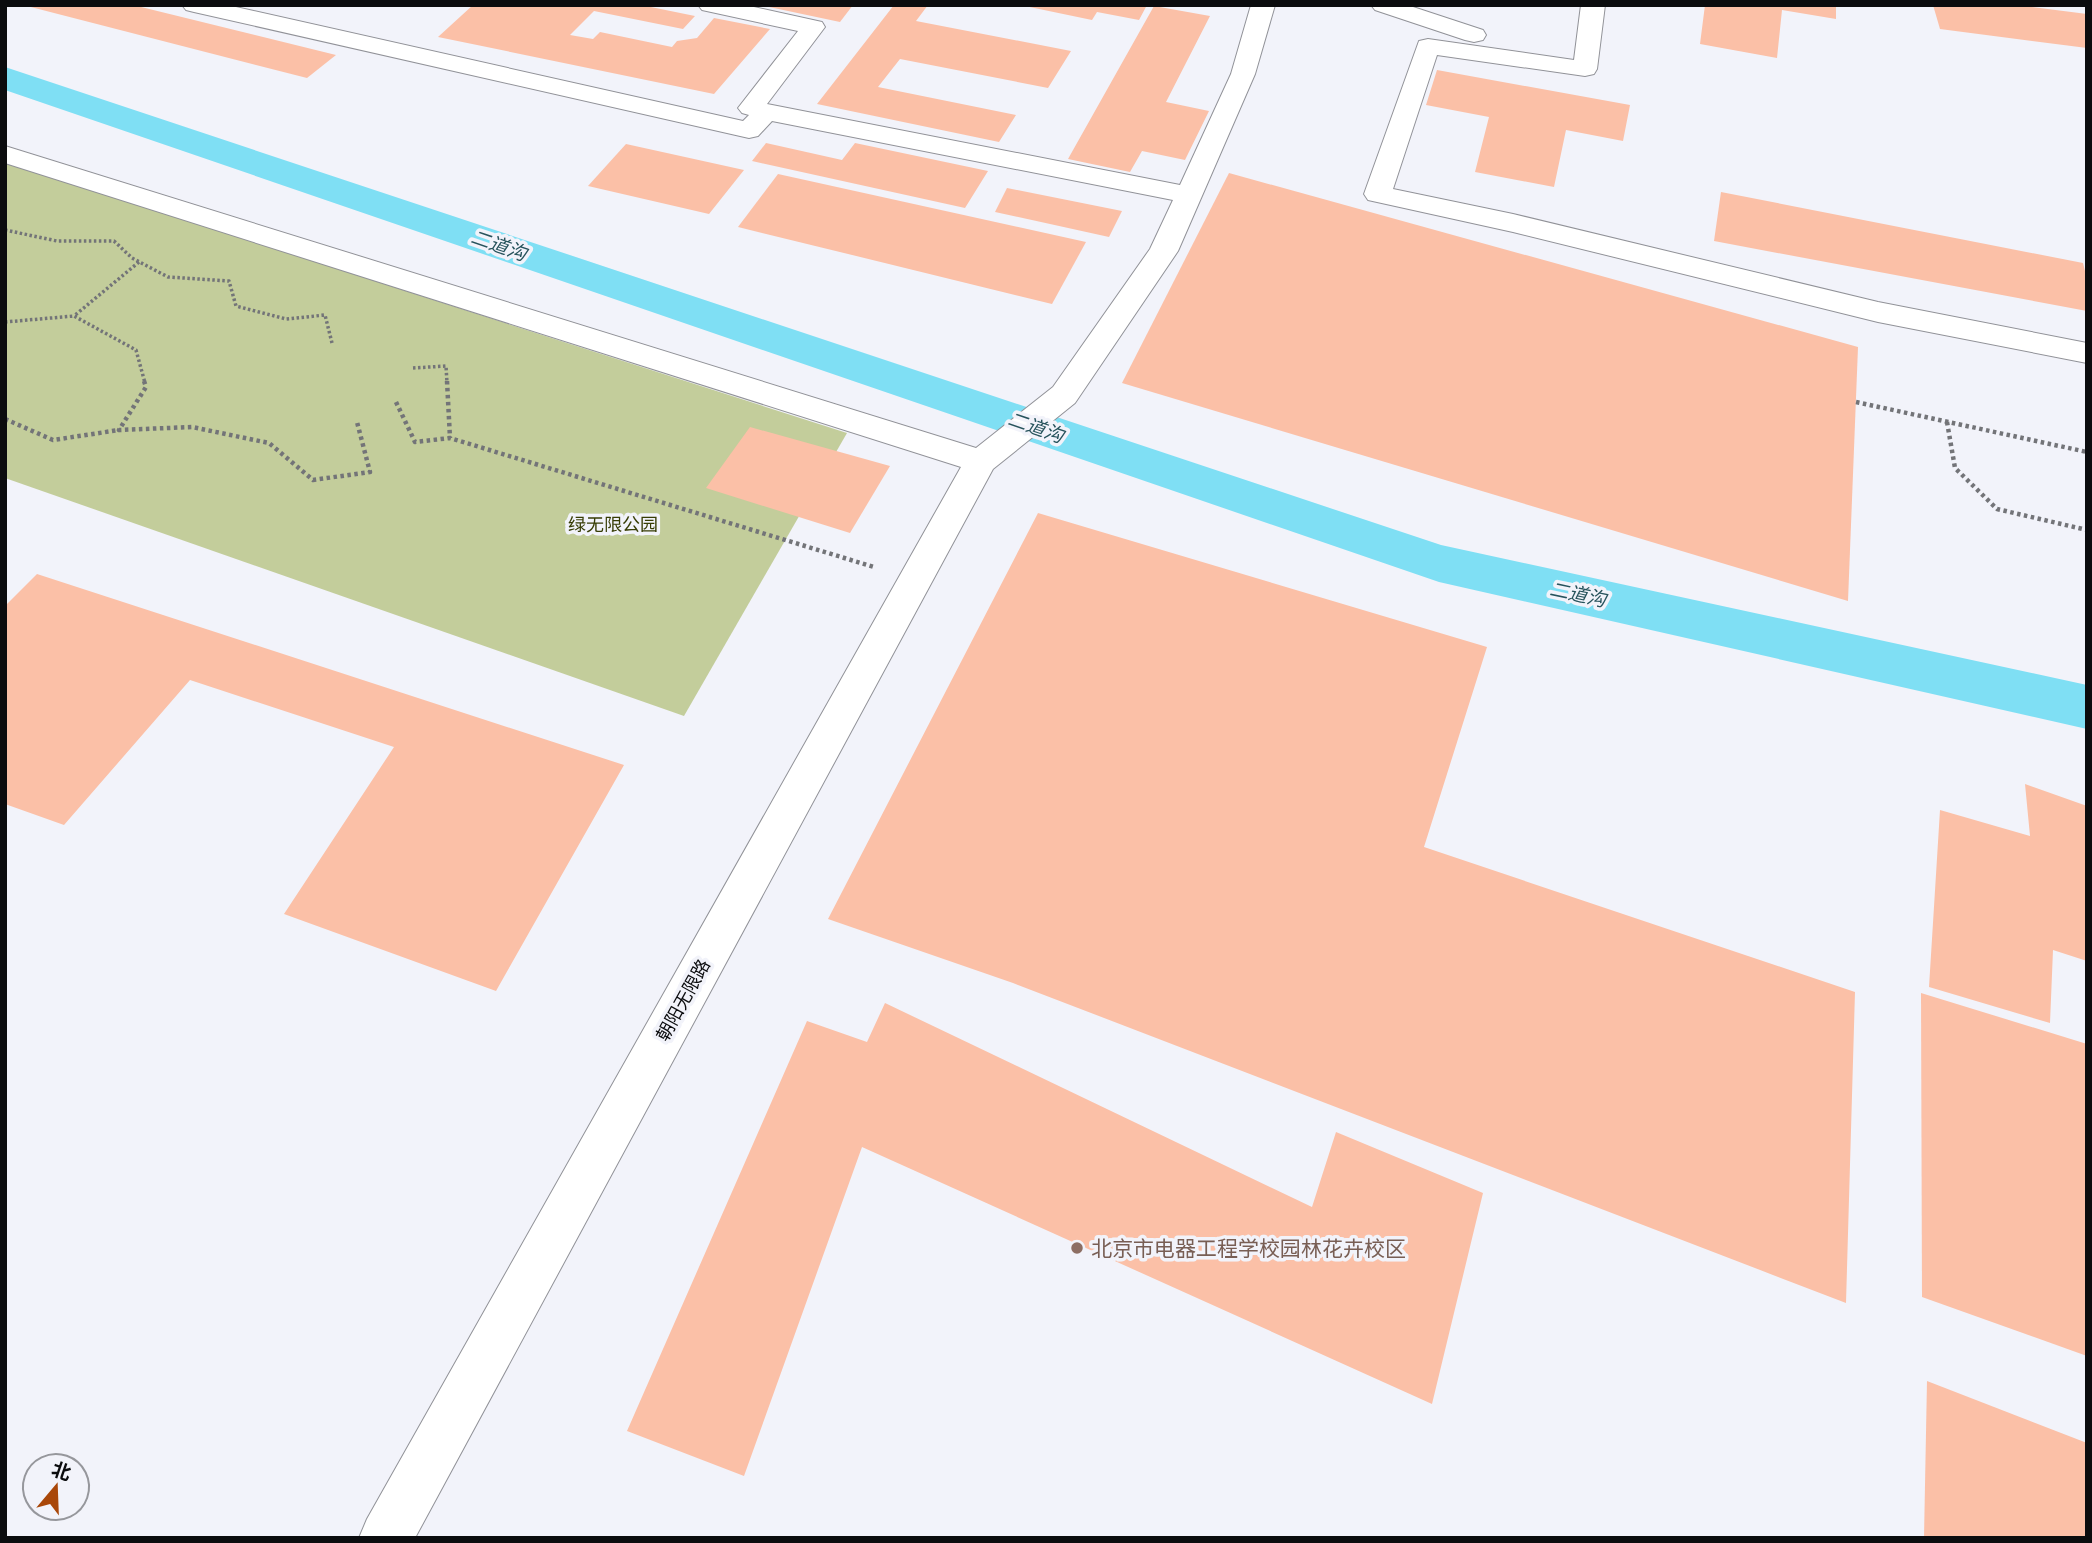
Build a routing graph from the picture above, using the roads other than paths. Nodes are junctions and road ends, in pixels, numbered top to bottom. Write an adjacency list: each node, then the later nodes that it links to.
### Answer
1 (194, 5): 7 (street)
2 (710, 5): 7 (street)
3 (1263, 5): 9 (street)
4 (1383, 5): 6 (street)
5 (1592, 5): 6 (street)
6 (1585, 69): 10 (street)
7 (766, 112): 9 (street)
8 (5, 154): 11 (street)
9 (1189, 195): 11 (street)
10 (2087, 353)
11 (982, 460): 12 (street, 朝阳无限路)
12 (386, 1538)

